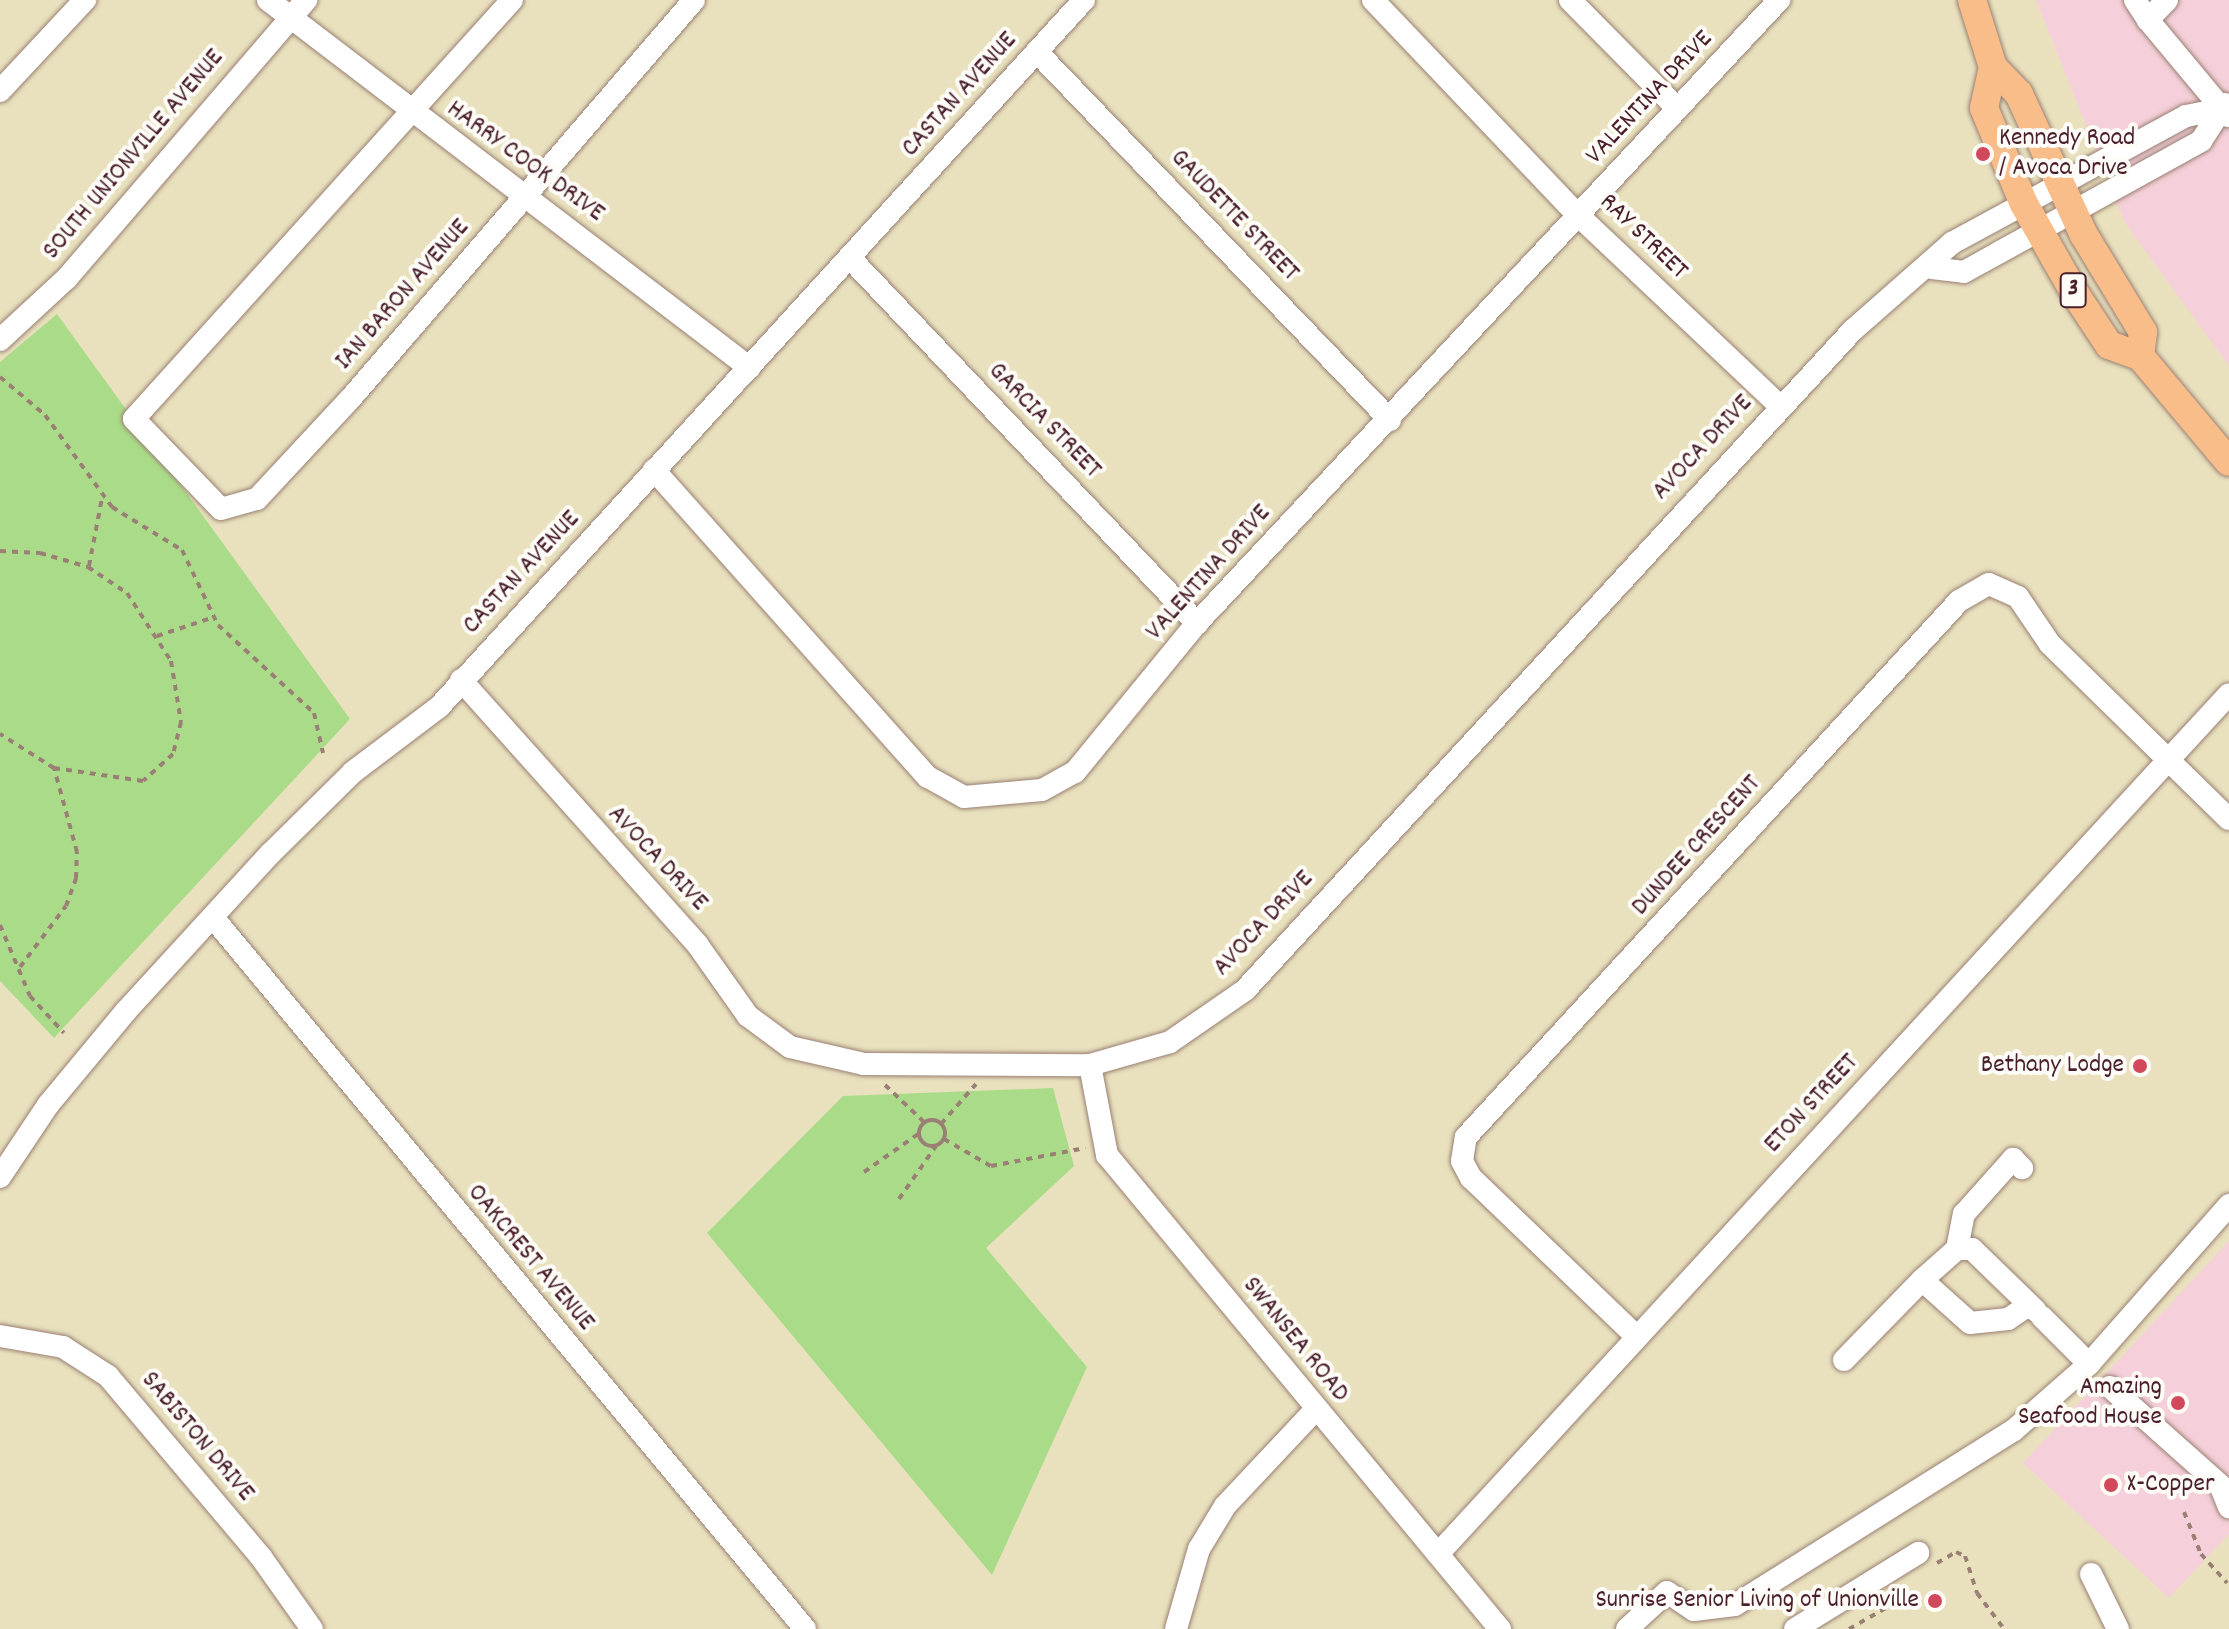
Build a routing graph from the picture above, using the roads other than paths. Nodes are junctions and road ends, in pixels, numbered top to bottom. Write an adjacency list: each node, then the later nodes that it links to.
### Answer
1 (85, 0): 17 (street)
2 (268, 0): 13 (street, HARRY COOK DRIVE)
3 (306, 0): 13 (street, SOUTH UNIONVILLE AVENUE)
4 (512, 0): 20 (street)
5 (694, 0): 22 (street, IAN BARON AVENUE)
6 (1084, 0): 15 (street, CASTAN AVENUE)
7 (1373, 0): 25 (street, RAY STREET)
8 (1570, 0): 18 (street)
9 (1779, 0): 18 (street, VALENTINA DRIVE)
10 (1972, 0): 16 (main road, 3)
11 (2135, 0): 14 (street)
12 (2167, 0): 14 (street)
13 (287, 20): 20 (street, HARRY COOK DRIVE); 29 (street, SOUTH UNIONVILLE AVENUE)
14 (2148, 20): 19 (street)
15 (1037, 52): 27 (street, CASTAN AVENUE); 33 (street, GAUDETTE STREET)
16 (1993, 67): 21 (main road, 3); 23 (main road, 3)
17 (0, 91)
18 (1678, 109): 25 (street, VALENTINA DRIVE)
19 (2226, 109): 21 (street, AVOCA DRIVE); 24 (street)
20 (411, 114): 22 (street, HARRY COOK DRIVE); 22 (street, IAN BARON AVENUE)
21 (2057, 184): 23 (street, AVOCA DRIVE); 24 (main road, 3)
22 (527, 196): 31 (street, HARRY COOK DRIVE)
23 (2024, 204): 26 (main road, 3); 28 (street, AVOCA DRIVE)
24 (2072, 212): 26 (street); 30 (main road, 3)
25 (1579, 216): 32 (street, RAY STREET); 33 (street, VALENTINA DRIVE)
26 (2038, 230): 28 (street); 30 (main road, 3)
27 (850, 258): 31 (street, CASTAN AVENUE); 36 (street, GARCIA STREET)
28 (1932, 268): 32 (street, AVOCA DRIVE)
29 (0, 340)
30 (2140, 356): 34 (main road, 3)
31 (750, 368): 35 (street, CASTAN AVENUE)
32 (1780, 406): 42 (street, AVOCA DRIVE)
33 (1390, 420): 36 (street, VALENTINA DRIVE)
34 (2229, 462)
35 (654, 470): 36 (street, VALENTINA DRIVE); 37 (street, CASTAN AVENUE)
36 (1197, 623)
37 (461, 680): 41 (street, CASTAN AVENUE); 42 (street, AVOCA DRIVE)
38 (2229, 694): 39 (street, ETON STREET)
39 (2167, 759): 40 (street, DUNDEE CRESCENT); 50 (street, ETON STREET); 50 (street, DUNDEE CRESCENT)
40 (2229, 819)
41 (215, 920): 44 (street, CASTAN AVENUE); 61 (street, OAKCREST AVENUE)
42 (1090, 1065): 54 (street, SWANSEA ROAD)
43 (2022, 1168): 46 (street)
44 (0, 1177)
45 (2229, 1205): 52 (street)
46 (1957, 1249): 47 (street); 48 (street)
47 (1922, 1280): 48 (street); 51 (street)
48 (2035, 1311): 52 (street)
49 (0, 1336): 60 (street, SABISTON DRIVE)
50 (1637, 1337): 57 (street, ETON STREET)
51 (1844, 1360)
52 (2089, 1364): 64 (street)
53 (2110, 1387): 55 (street)
54 (1315, 1410): 57 (street, SWANSEA ROAD); 62 (street)
55 (2224, 1486): 56 (street)
56 (2229, 1507)
57 (1438, 1554): 63 (street, SWANSEA ROAD)
58 (1922, 1560): 65 (street)
59 (2091, 1574): 66 (street)
60 (312, 1629)
61 (805, 1629)
62 (1176, 1629)
63 (1500, 1629)
64 (1627, 1629)
65 (1795, 1629)
66 (2118, 1629)

